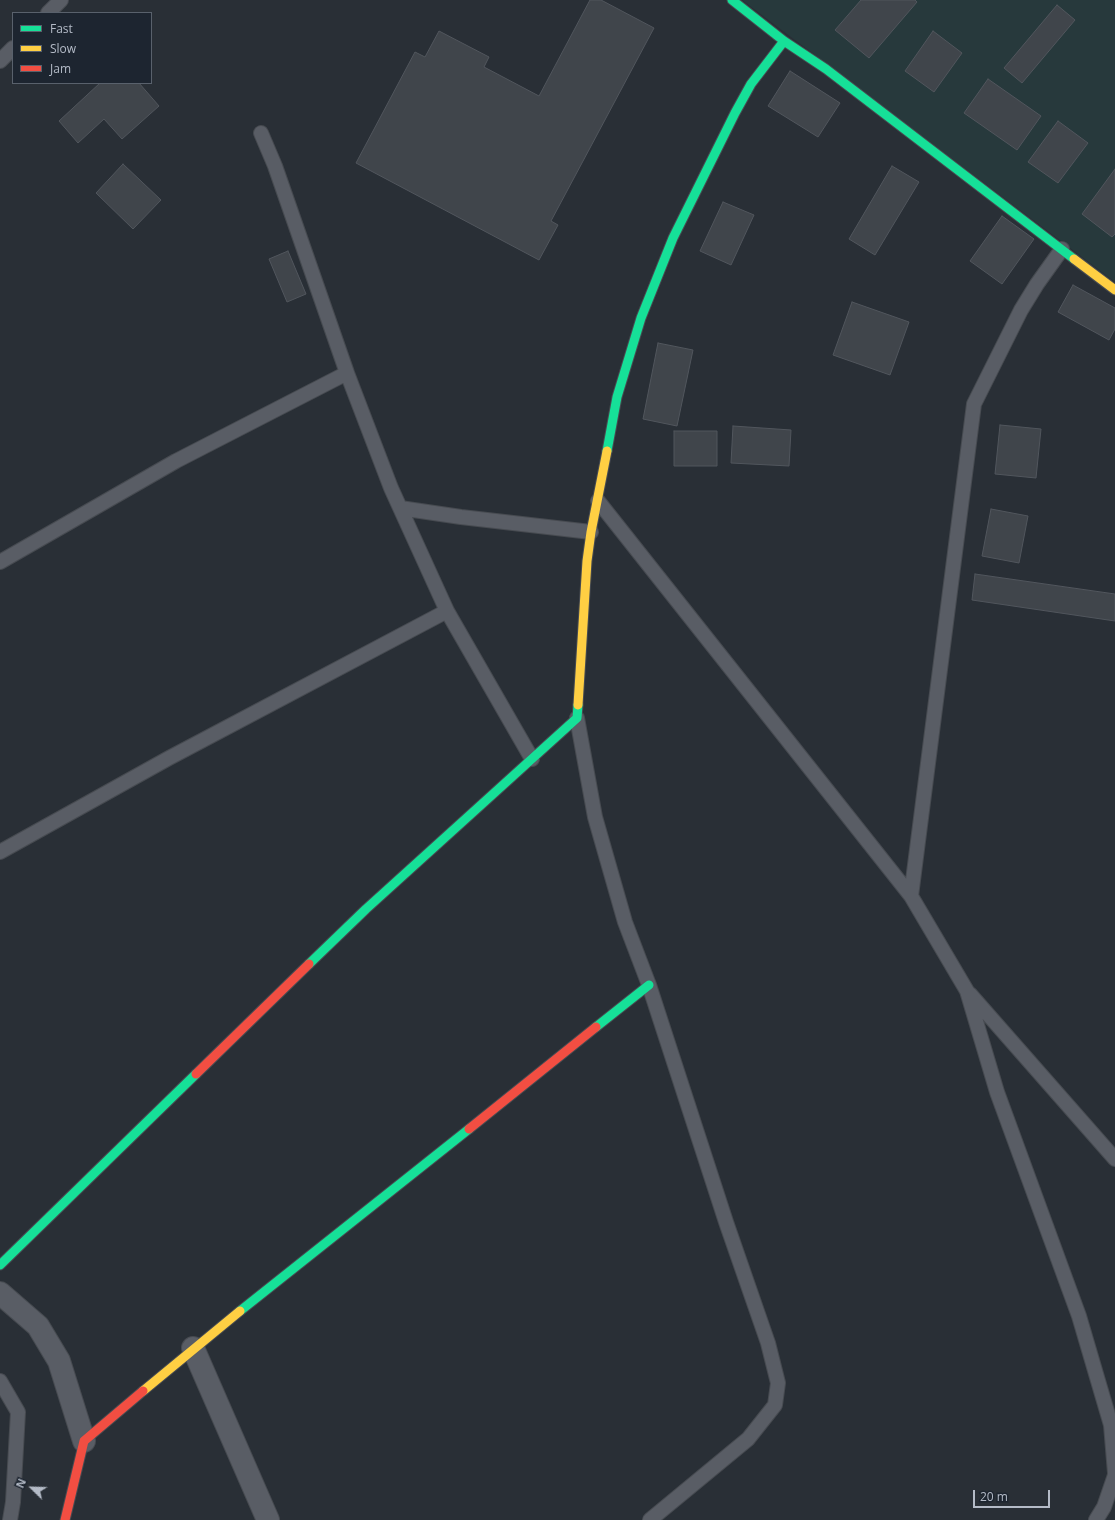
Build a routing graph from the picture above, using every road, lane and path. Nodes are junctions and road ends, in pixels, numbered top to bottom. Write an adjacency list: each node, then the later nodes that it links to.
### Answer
1 (61, 0): 3 (lane)
2 (732, 0): 4 (street)
3 (49, 12)
4 (784, 41): 8 (street); 11 (street)
5 (12, 49): 6 (lane)
6 (0, 61)
7 (261, 133): 10 (lane)
8 (1062, 249): 9 (street); 19 (lane)
9 (1115, 290)
10 (347, 373): 12 (lane); 14 (lane)
11 (598, 501): 13 (street); 19 (lane)
12 (400, 508): 13 (lane); 15 (lane)
13 (591, 532): 16 (street)
14 (0, 562)
15 (447, 612): 17 (lane); 18 (lane)
16 (577, 718): 17 (street); 20 (lane)
17 (532, 759): 23 (street)
18 (0, 852)
19 (911, 896): 21 (lane)
20 (649, 985): 25 (street); 32 (lane)
21 (967, 991): 22 (lane); 28 (lane)
22 (1115, 1159)
23 (0, 1265)
24 (0, 1293): 27 (street)
25 (193, 1348): 27 (street); 31 (street)
26 (0, 1381): 29 (lane)
27 (84, 1440): 30 (street)
28 (1115, 1474): 33 (lane)
29 (10, 1520)
30 (65, 1520)
31 (268, 1520)
32 (650, 1520)
33 (1096, 1520)

